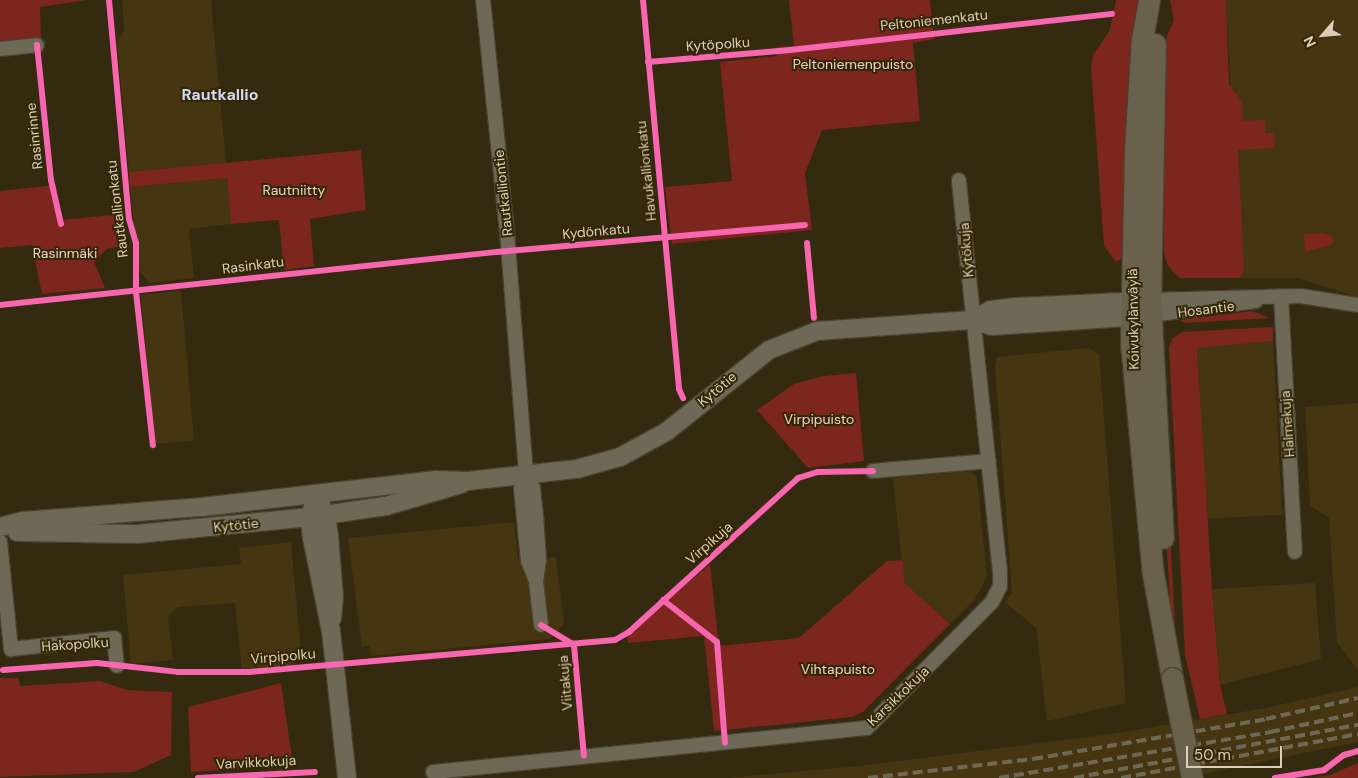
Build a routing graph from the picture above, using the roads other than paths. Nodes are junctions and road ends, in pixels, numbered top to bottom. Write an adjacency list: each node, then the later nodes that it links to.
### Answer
1 (483, 0): 13 (street, Rautkalliontie)
2 (1149, 0): 9 (main road, Koivukylänväylä)
3 (1154, 0): 9 (main road, Koivukylänväylä)
4 (37, 45): 5 (street)
5 (0, 49)
6 (959, 180): 10 (street, Kytökuja)
7 (1281, 296): 8 (street, Hosantie); 9 (street, Hosantie); 19 (street, Halmekuja)
8 (1358, 305)
9 (1141, 308): 10 (street, Kytötie); 24 (main road, Koivukylänväylä, bridge)
10 (972, 320): 11 (street, Karsikkokuja); 13 (street, Kytötie)
11 (989, 461): 12 (street); 22 (street, Karsikkokuja)
12 (873, 471)
13 (526, 475): 14 (street, Kytötie); 20 (street)
14 (468, 481): 15 (street, Kytötie); 16 (street, Kytötie)
15 (316, 496): 16 (street); 17 (street, Kytötie)
16 (318, 516): 17 (street, Kytötie); 23 (street)
17 (0, 528)
18 (0, 542): 21 (street, Hakopolku)
19 (1295, 552)
20 (541, 625)
21 (117, 666)
22 (433, 772)
23 (347, 778)
24 (1192, 778)

